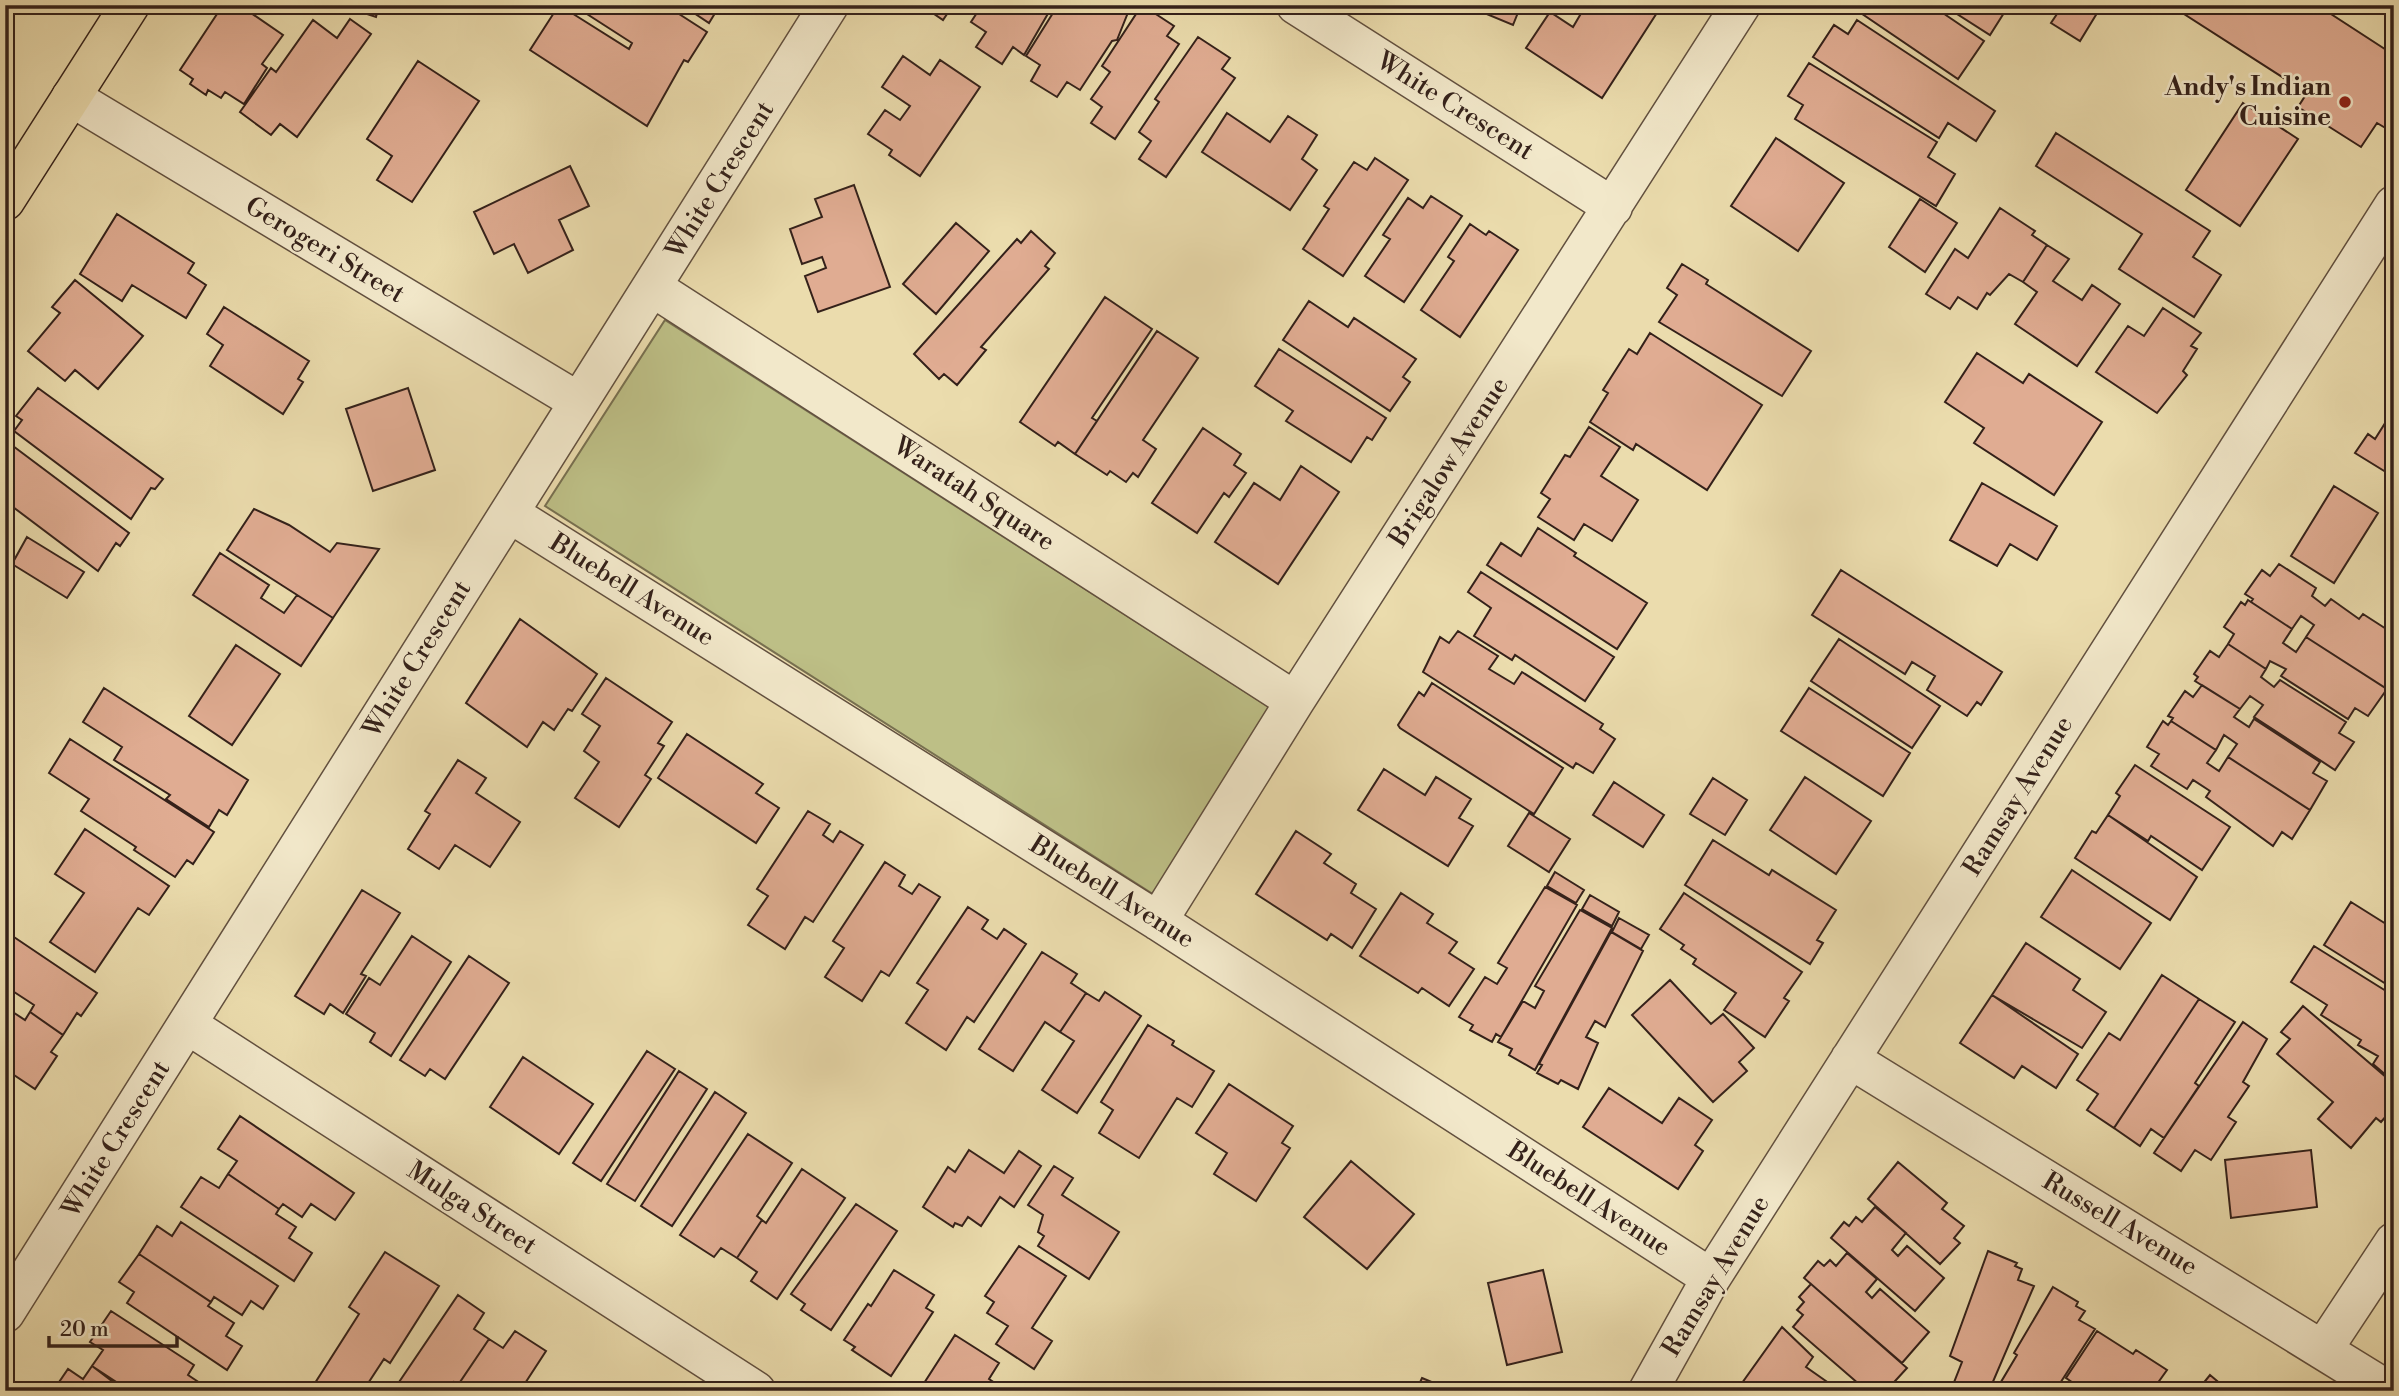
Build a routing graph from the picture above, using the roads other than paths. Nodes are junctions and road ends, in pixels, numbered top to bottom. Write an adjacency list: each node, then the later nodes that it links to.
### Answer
1 (130, 5): 5 (main road)
2 (829, 5): 9 (street, White Crescent)
3 (1296, 5): 8 (street, White Crescent)
4 (1741, 5): 8 (street, Brigalow Avenue)
5 (71, 97): 6 (main road); 10 (street, Gerogeri Street)
6 (5, 201)
7 (2394, 205): 15 (street, Ramsay Avenue)
8 (1613, 207): 12 (street, Brigalow Avenue)
9 (652, 287): 10 (street, White Crescent); 12 (street, Waratah Square)
10 (579, 402): 11 (street, White Crescent)
11 (509, 513): 13 (street, Bluebell Avenue); 14 (street, White Crescent)
12 (1295, 701): 13 (street, Brigalow Avenue)
13 (1158, 921): 17 (street, Bluebell Avenue)
14 (188, 1025): 18 (street, White Crescent); 20 (street, Mulga Street)
15 (1850, 1059): 17 (street, Ramsay Avenue); 19 (street, Russell Avenue)
16 (2394, 1242): 19 (street)
17 (1712, 1278): 21 (street, Ramsay Avenue)
18 (5, 1313)
19 (2324, 1348): 22 (street, Russell Avenue)
20 (756, 1391)
21 (1648, 1391)
22 (2389, 1391)

